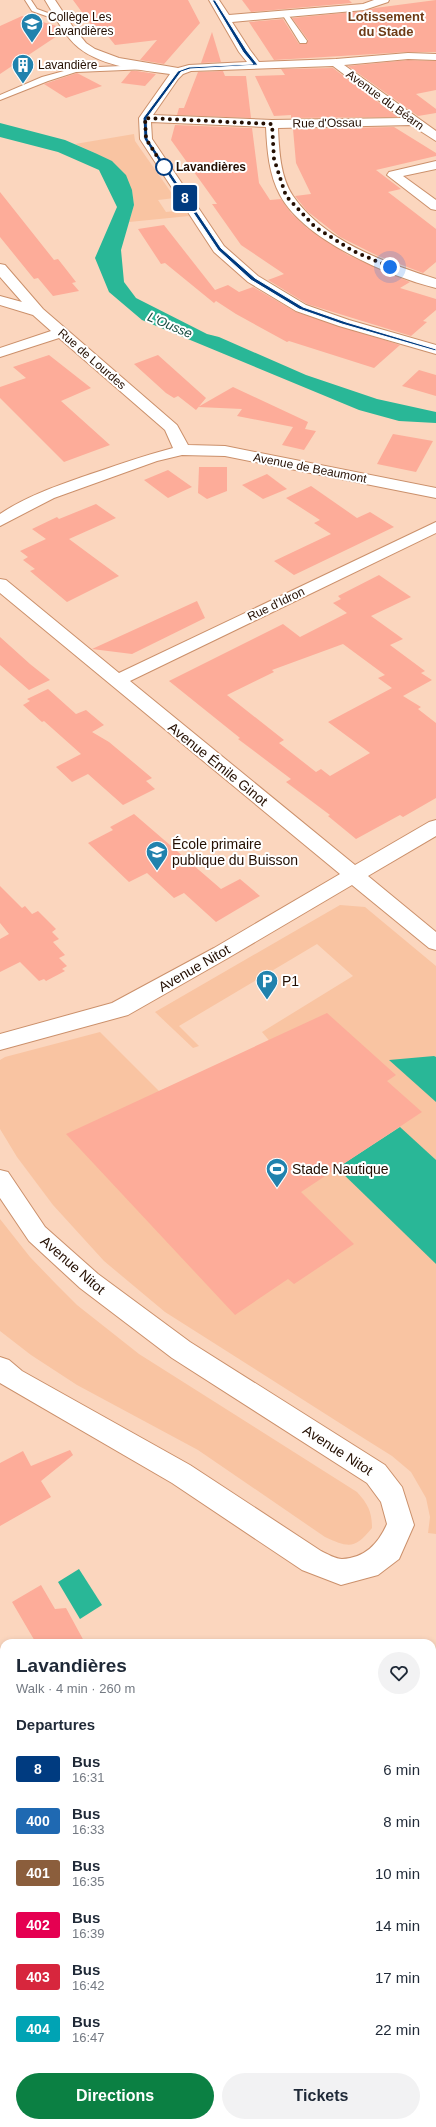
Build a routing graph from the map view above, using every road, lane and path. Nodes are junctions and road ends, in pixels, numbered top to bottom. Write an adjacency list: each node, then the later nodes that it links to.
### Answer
1 (28, 0): 7 (lane)
2 (50, 0): 7 (street)
3 (214, 0): 6 (street)
4 (384, 0): 5 (street)
5 (285, 14): 6 (street); 8 (lane)
6 (225, 19): 11 (street)
7 (63, 20): 12 (street)
8 (302, 41)
9 (436, 57): 10 (street)
10 (336, 62): 11 (street); 16 (street, Avenue du Béarn)
11 (256, 65): 13 (street)
12 (147, 67): 13 (street); 14 (lane)
13 (179, 72): 15 (street)
14 (0, 98)
15 (145, 118): 17 (street, Rue d'Ossau); 27 (street)
16 (413, 121): 17 (street, Rue d'Ossau); 18 (street, Avenue du Béarn)
17 (272, 124): 22 (street)
18 (436, 138)
19 (436, 165): 20 (street)
20 (436, 206)
21 (0, 268): 24 (street, Rue de Lourdes)
22 (436, 284)
23 (0, 300): 24 (street)
24 (38, 312): 25 (street, Rue de Lourdes)
25 (61, 332): 28 (street); 29 (street, Rue de Lourdes)
26 (436, 335): 27 (street)
27 (429, 348)
28 (0, 353)
29 (182, 450): 30 (street, Avenue de Beaumont); 31 (street)
30 (436, 493)
31 (0, 521)
32 (436, 527): 34 (street, Rue d'Idron)
33 (0, 584): 34 (street, Avenue Émile Ginot)
34 (116, 681): 36 (street, Avenue Émile Ginot)
35 (436, 827): 36 (street, Avenue Nitot)
36 (354, 875): 37 (street, Avenue Émile Ginot); 38 (street, Avenue Nitot)
37 (436, 943)
38 (0, 1042)
39 (0, 1179): 40 (street, Avenue Nitot)
40 (0, 1368)

